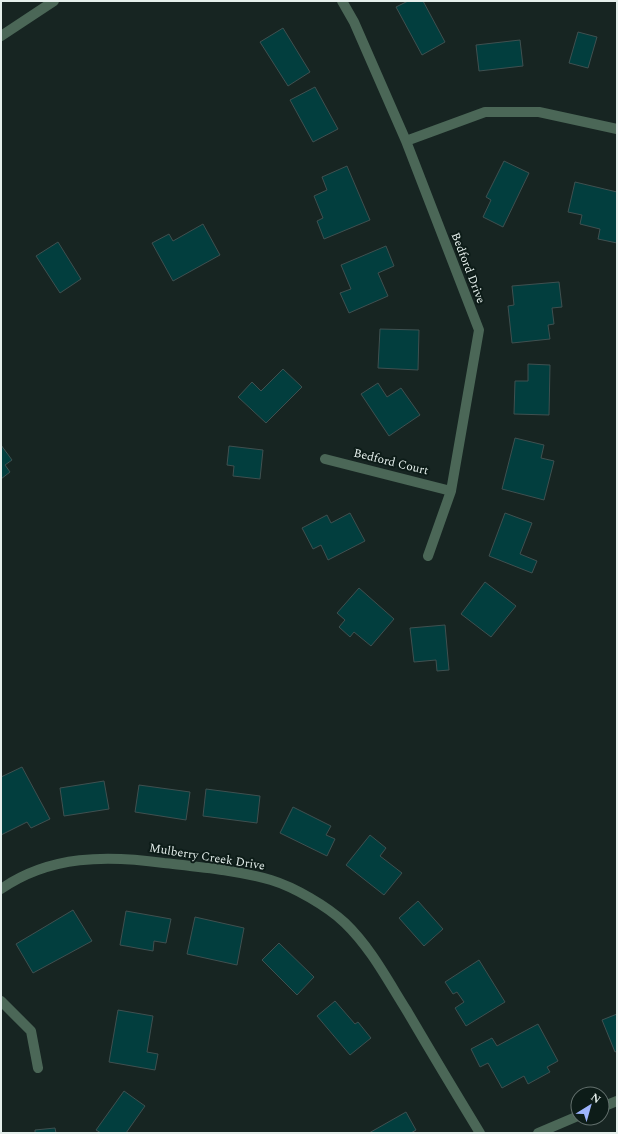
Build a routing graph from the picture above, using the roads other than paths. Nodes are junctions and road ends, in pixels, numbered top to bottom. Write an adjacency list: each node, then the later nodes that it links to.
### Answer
1 (54, 1): 3 (street)
2 (342, 1): 5 (street, Bedford Drive)
3 (2, 36)
4 (617, 129): 5 (street)
5 (406, 141): 7 (street, Bedford Drive)
6 (325, 459): 7 (street, Bedford Court)
7 (451, 491): 8 (street, Bedford Drive)
8 (428, 556)
9 (1, 888): 13 (street, Mulberry Creek Drive)
10 (1, 1000): 11 (street)
11 (38, 1068)
12 (570, 1119): 14 (street)
13 (480, 1133)
14 (538, 1133)

